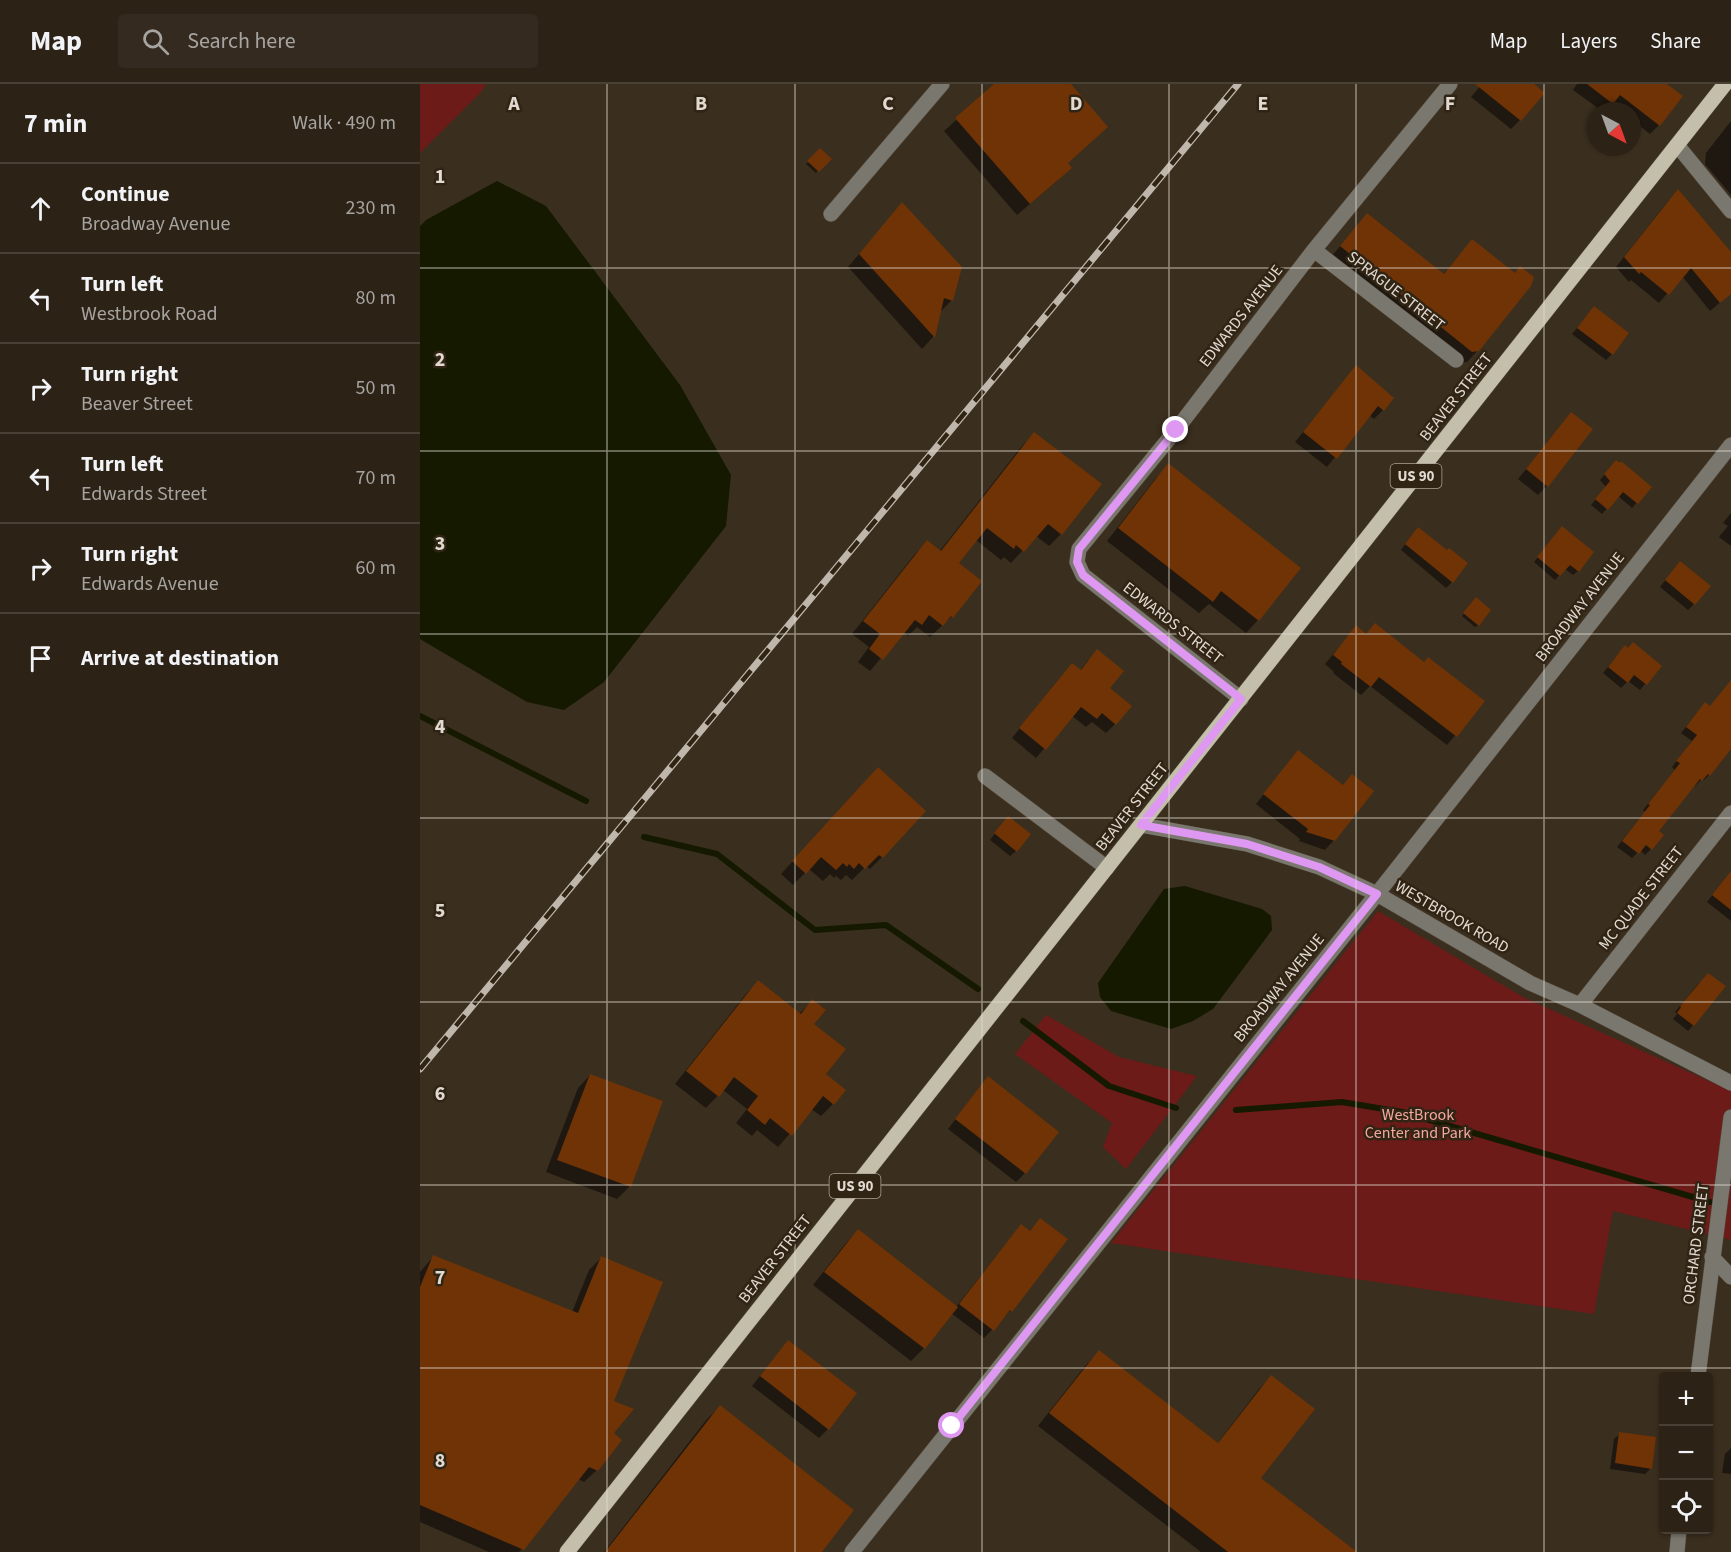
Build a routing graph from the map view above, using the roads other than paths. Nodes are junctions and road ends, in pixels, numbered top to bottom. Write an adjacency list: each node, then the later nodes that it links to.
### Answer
1 (942, 84): 6 (street)
2 (1450, 84): 7 (street, EDWARDS AVENUE)
3 (1725, 84): 4 (main road, BEAVER STREET / US 90)
4 (1677, 145): 5 (street); 11 (main road, BEAVER STREET / US 90)
5 (1731, 211)
6 (831, 213)
7 (1314, 250): 8 (street, SPRAGUE STREET); 10 (street, EDWARDS AVENUE)
8 (1456, 360)
9 (1731, 445): 16 (street, BROADWAY AVENUE)
10 (1083, 575): 11 (street, EDWARDS STREET)
11 (1241, 699): 14 (main road, BEAVER STREET / US 90)
12 (985, 776): 15 (street)
13 (1731, 813): 17 (street, MC QUADE STREET)
14 (1141, 825): 15 (main road, BEAVER STREET / US 90); 16 (street, WESTBROOK ROAD)
15 (1107, 868): 25 (main road, BEAVER STREET / US 90)
16 (1377, 894): 17 (street, WESTBROOK ROAD); 26 (street, BROADWAY AVENUE)
17 (1580, 1005): 18 (street, WESTBROOK ROAD)
18 (1731, 1083)
19 (1731, 1117): 20 (street, ORCHARD STREET)
20 (1727, 1172): 21 (street, ORCHARD STREET)
21 (1712, 1257): 22 (street); 23 (street, ORCHARD STREET)
22 (1731, 1277)
23 (1699, 1372)
24 (1679, 1534): 27 (street)
25 (567, 1552)
26 (852, 1552)
27 (1677, 1552)

